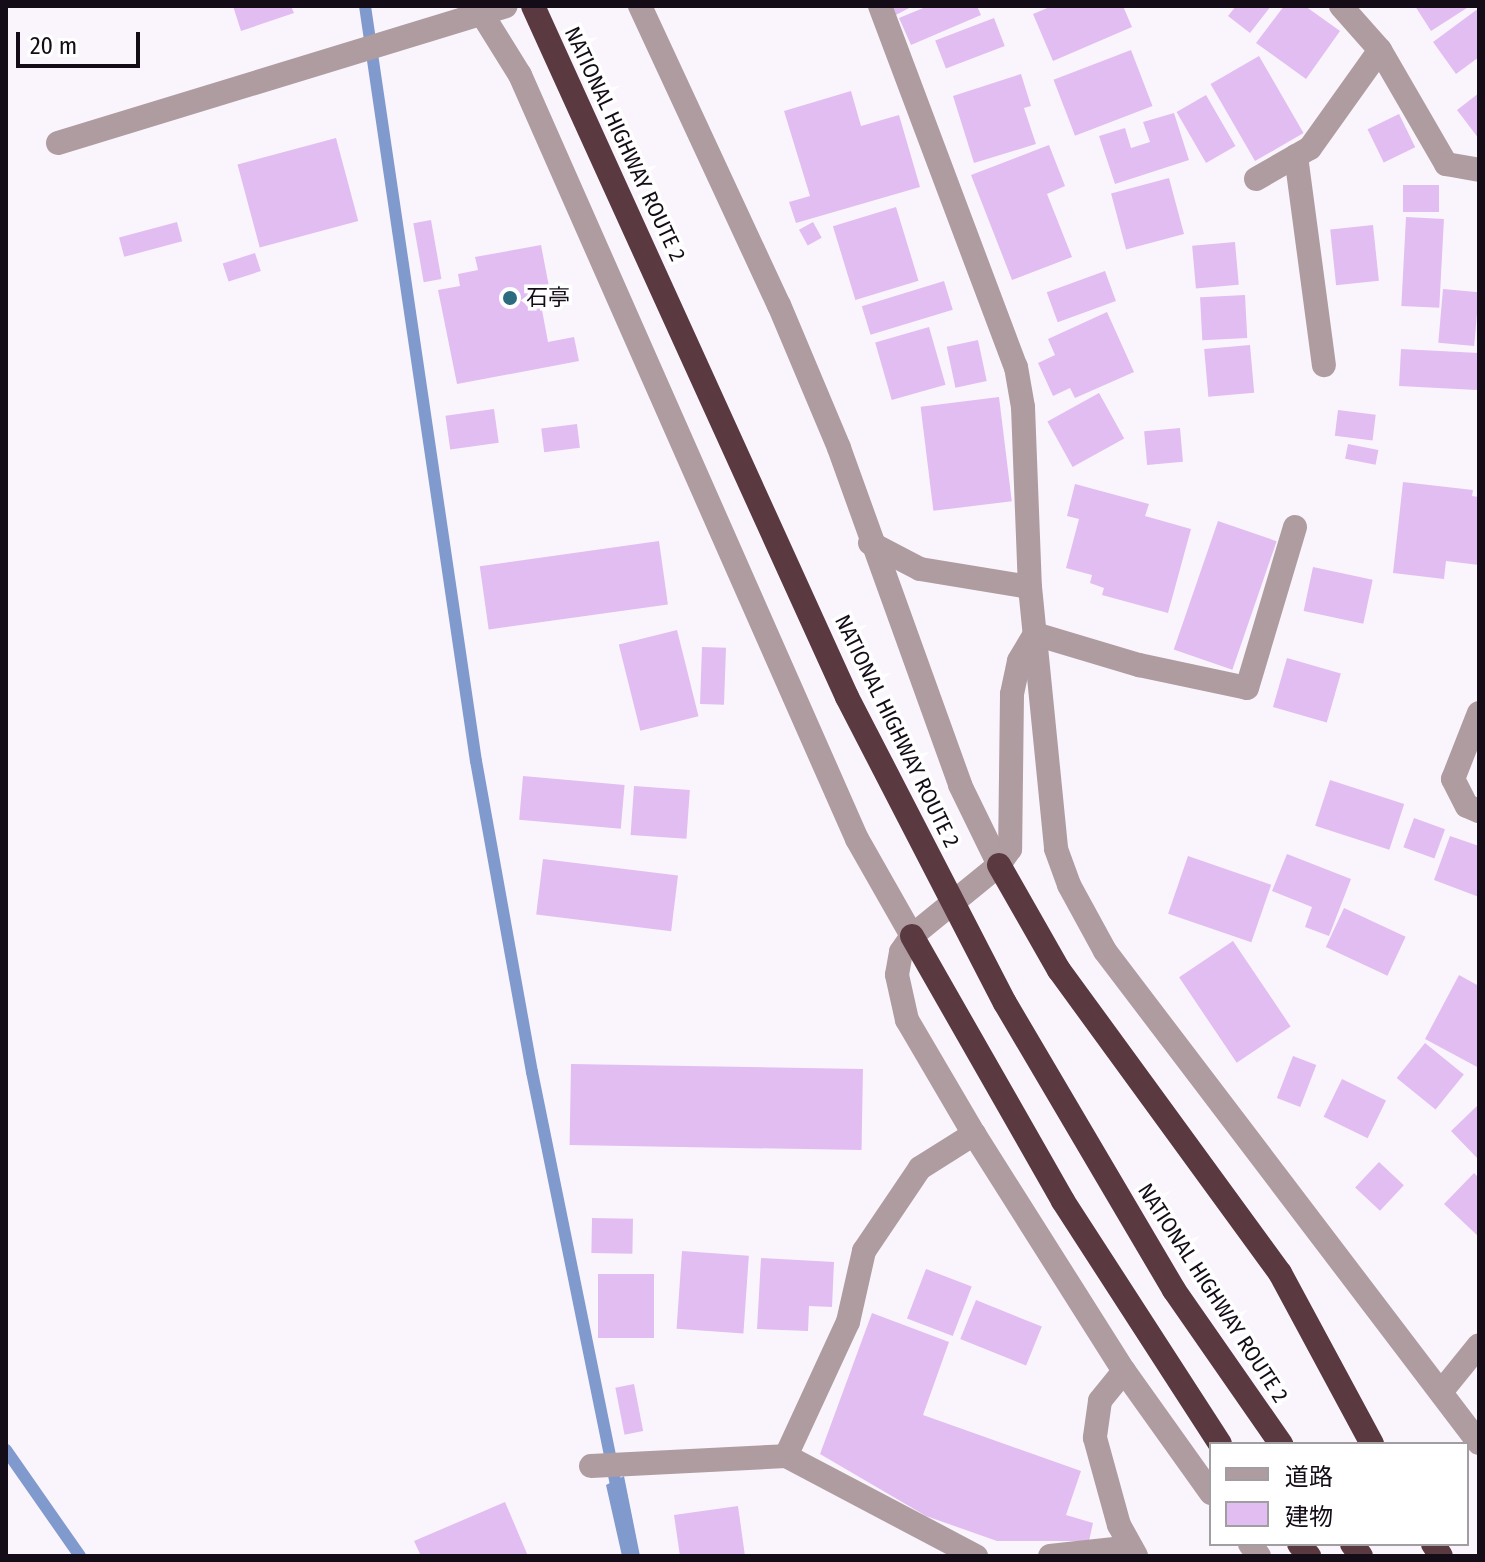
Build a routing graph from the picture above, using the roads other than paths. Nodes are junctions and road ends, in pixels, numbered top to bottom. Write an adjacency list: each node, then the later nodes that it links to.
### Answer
1 (533, 6): 25 (highway, NATIONAL HIGHWAY ROUTE 2, bridge)
2 (640, 6): 13 (street)
3 (880, 6): 14 (street)
4 (1341, 6): 6 (street)
5 (488, 8): 7 (street); 19 (street)
6 (1380, 50): 8 (street); 9 (street)
7 (58, 143)
8 (1296, 156): 10 (street); 11 (street)
9 (1479, 170)
10 (1256, 179)
11 (1324, 365)
12 (1295, 527): 15 (street)
13 (870, 543): 14 (street); 18 (street)
14 (1030, 587): 15 (street)
15 (1035, 634): 18 (street); 23 (street)
16 (1479, 713): 17 (street)
17 (1479, 811)
18 (999, 865): 19 (street); 26 (highway)
19 (912, 936): 20 (street); 24 (highway)
20 (974, 1134): 22 (street); 28 (street)
21 (1479, 1345): 23 (street)
22 (1124, 1371): 30 (street); 31 (street)
23 (1441, 1392): 27 (street)
24 (1219, 1442)
25 (1280, 1442)
26 (1371, 1442)
27 (1479, 1443)
28 (786, 1456): 29 (street); 32 (street)
29 (596, 1466)
30 (1209, 1490)
31 (1134, 1552): 33 (street)
32 (976, 1556)
33 (1050, 1556)

